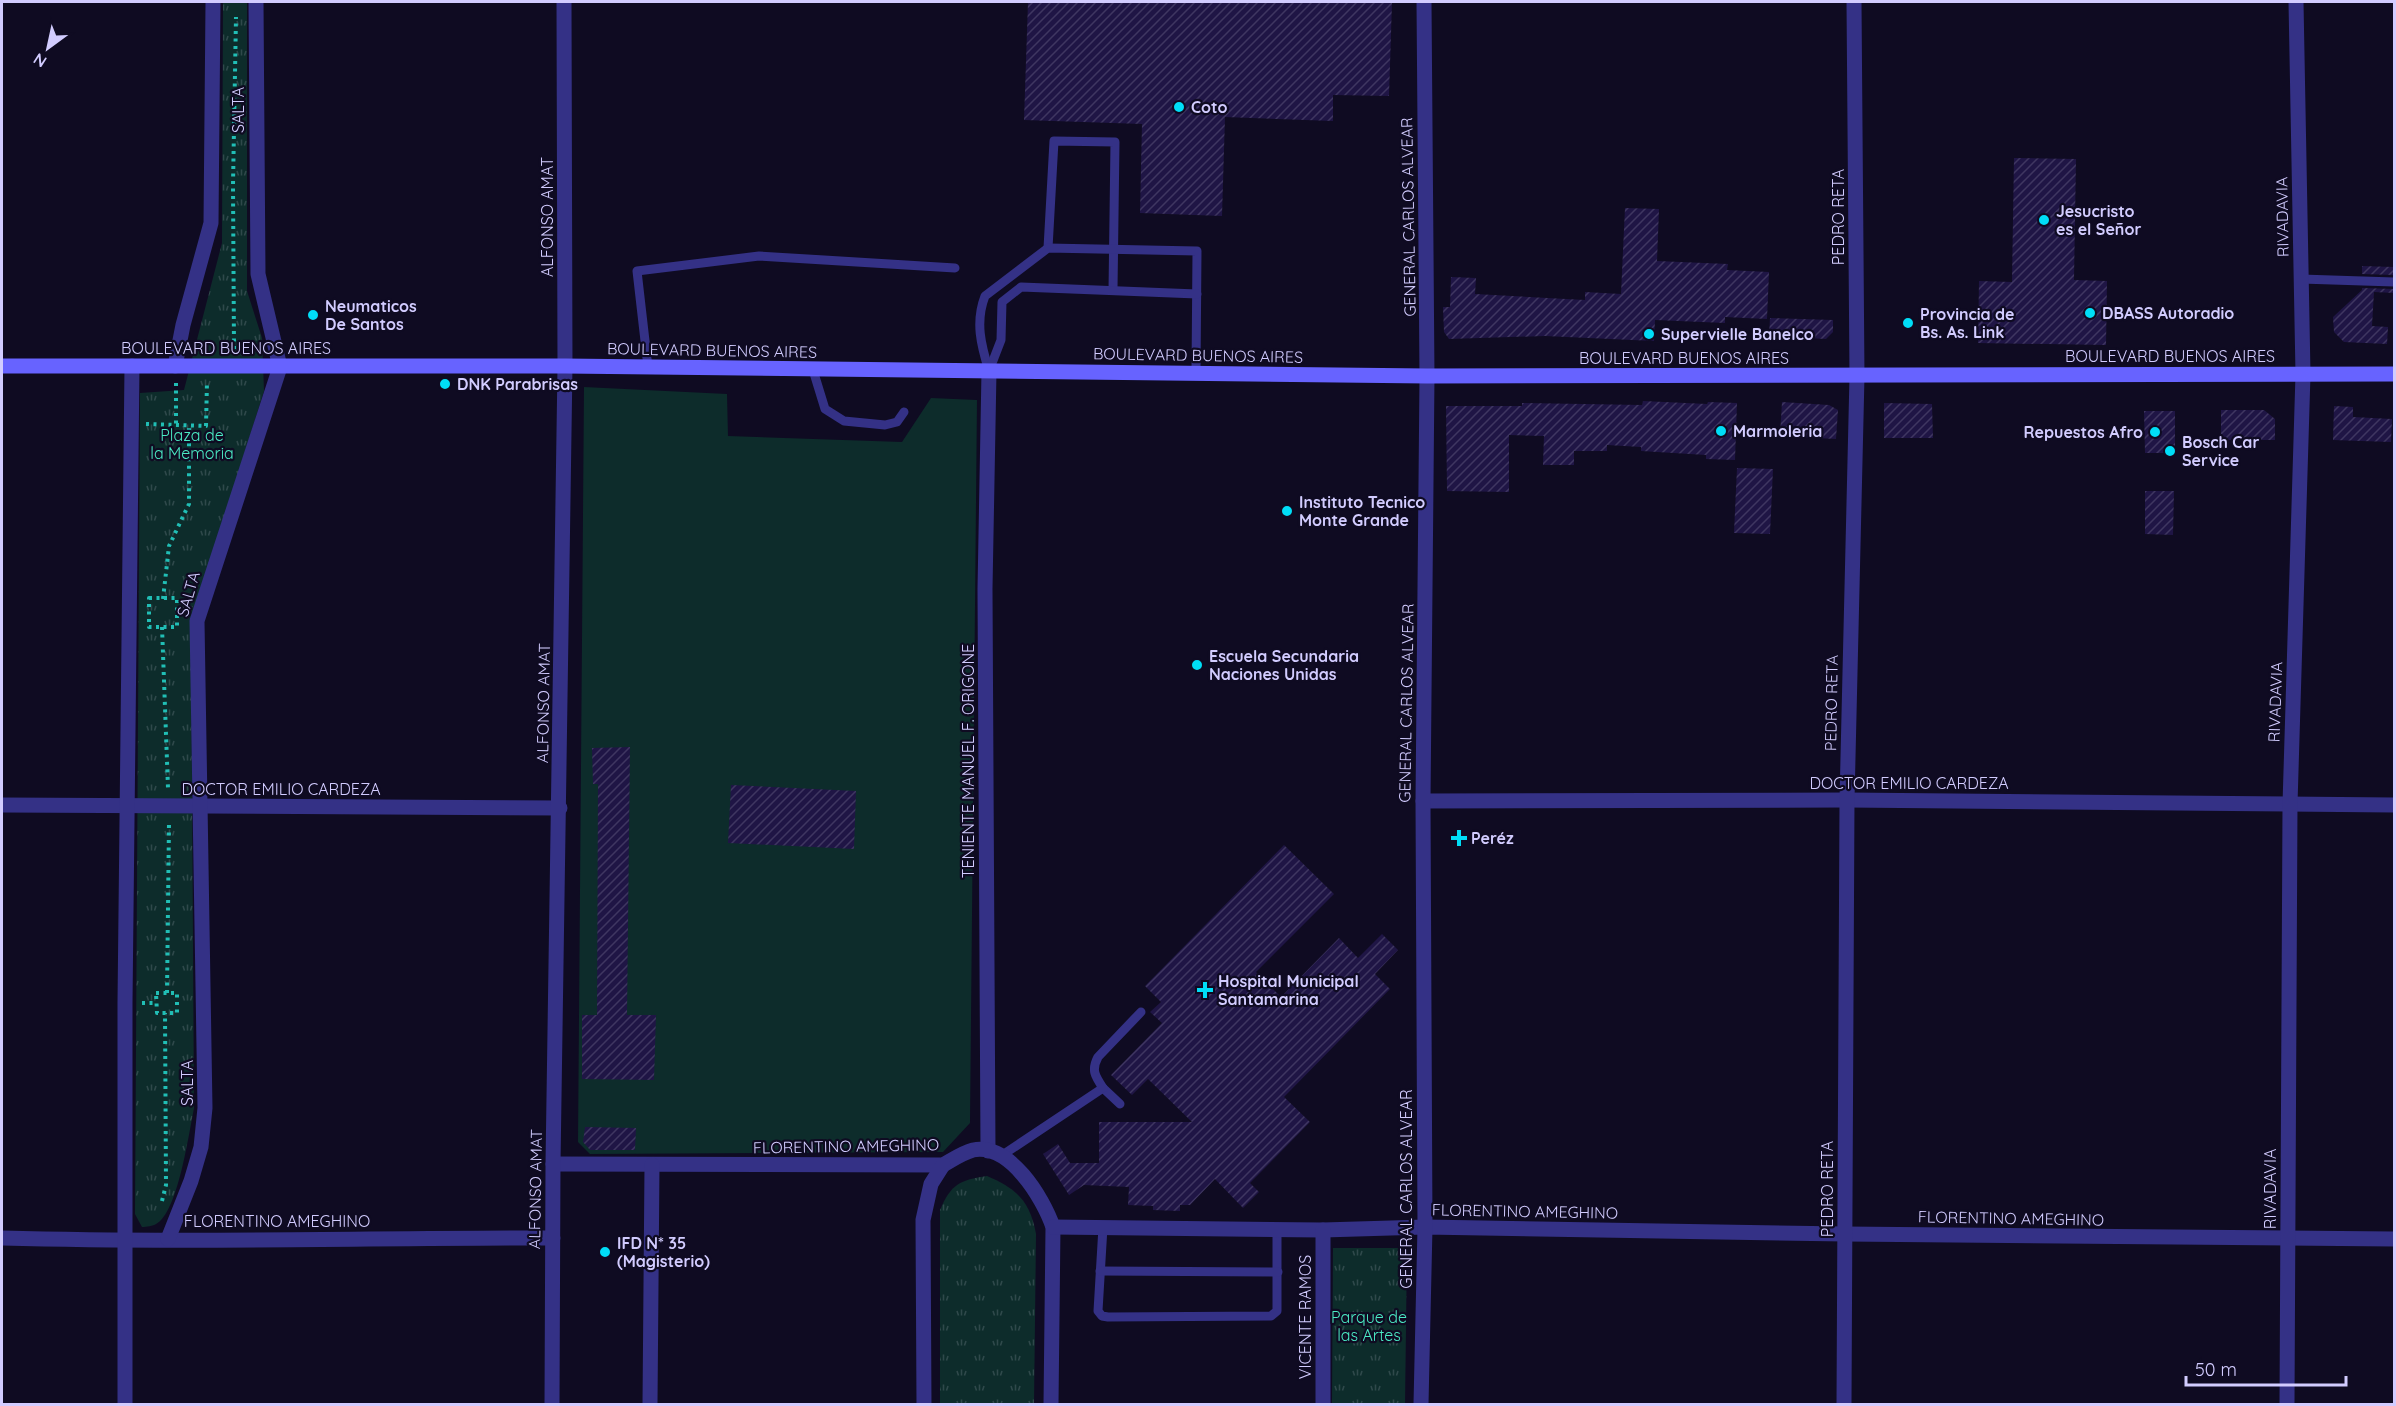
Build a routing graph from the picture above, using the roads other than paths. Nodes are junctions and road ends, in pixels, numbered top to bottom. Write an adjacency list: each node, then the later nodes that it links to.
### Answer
1 (213, 2): 16 (street, SALTA)
2 (256, 2): 18 (street, SALTA)
3 (564, 2): 17 (street, ALFONSO AMAT)
4 (1424, 2): 25 (street, GENERAL CARLOS ALVEAR)
5 (1854, 2): 26 (street, PEDRO RETA)
6 (2296, 2): 10 (street, RIVADAVIA)
7 (1048, 248): 8 (lane); 8 (lane); 21 (lane)
8 (1114, 249): 12 (lane); 13 (lane)
9 (955, 268): 19 (lane)
10 (2301, 279): 11 (lane); 23 (street, RIVADAVIA)
11 (2394, 282)
12 (1113, 290): 13 (lane); 21 (lane)
13 (1197, 294): 22 (lane)
14 (2, 366): 15 (main road, BOULEVARD BUENOS AIRES)
15 (132, 366): 16 (main road, BOULEVARD BUENOS AIRES); 33 (street)
16 (176, 366): 18 (main road, BOULEVARD BUENOS AIRES)
17 (565, 366): 18 (main road, BOULEVARD BUENOS AIRES); 19 (main road, BOULEVARD BUENOS AIRES); 35 (street, ALFONSO AMAT)
18 (280, 367): 34 (street, SALTA)
19 (648, 367): 20 (main road, BOULEVARD BUENOS AIRES)
20 (813, 370): 21 (main road, BOULEVARD BUENOS AIRES); 27 (lane)
21 (989, 371): 22 (main road, BOULEVARD BUENOS AIRES); 39 (street, TENIENTE MANUEL F. ORIGONE)
22 (1196, 372): 25 (main road, BOULEVARD BUENOS AIRES)
23 (2303, 374): 24 (main road, BOULEVARD BUENOS AIRES); 26 (main road, BOULEVARD BUENOS AIRES); 30 (street, RIVADAVIA)
24 (2394, 374)
25 (1427, 376): 26 (main road, BOULEVARD BUENOS AIRES); 29 (street, GENERAL CARLOS ALVEAR)
26 (1857, 376): 28 (street, PEDRO RETA)
27 (904, 412)
28 (1847, 800): 29 (street, DOCTOR EMILIO CARDEZA); 30 (street, DOCTOR EMILIO CARDEZA); 48 (street, PEDRO RETA)
29 (1423, 801): 45 (street, GENERAL CARLOS ALVEAR)
30 (2290, 804): 32 (street, DOCTOR EMILIO CARDEZA); 51 (street, RIVADAVIA)
31 (2, 805): 33 (street, DOCTOR EMILIO CARDEZA)
32 (2394, 805)
33 (129, 806): 34 (street, DOCTOR EMILIO CARDEZA); 54 (street)
34 (201, 806): 35 (street, DOCTOR EMILIO CARDEZA); 52 (street, SALTA)
35 (560, 808): 40 (street, ALFONSO AMAT)
36 (1141, 1012): 37 (lane)
37 (1103, 1088): 38 (lane); 39 (lane)
38 (1119, 1104)
39 (995, 1153): 42 (street, FLORENTINO AMEGHINO); 43 (street)
40 (553, 1164): 41 (street, FLORENTINO AMEGHINO); 50 (street, ALFONSO AMAT)
41 (652, 1165): 42 (street, FLORENTINO AMEGHINO); 59 (street)
42 (943, 1165): 60 (street)
43 (1053, 1227): 44 (street, FLORENTINO AMEGHINO); 61 (street)
44 (1103, 1227): 46 (street, FLORENTINO AMEGHINO); 55 (lane)
45 (1425, 1227): 47 (street, FLORENTINO AMEGHINO); 48 (street, FLORENTINO AMEGHINO); 63 (street, GENERAL CARLOS ALVEAR)
46 (1277, 1229): 47 (street, FLORENTINO AMEGHINO); 56 (lane)
47 (1323, 1230): 62 (street, VICENTE RAMOS)
48 (1845, 1234): 51 (street, FLORENTINO AMEGHINO); 64 (street, PEDRO RETA)
49 (2, 1238): 54 (street, FLORENTINO AMEGHINO)
50 (553, 1238): 52 (street, FLORENTINO AMEGHINO); 58 (street, ALFONSO AMAT)
51 (2288, 1238): 53 (street, FLORENTINO AMEGHINO); 65 (street, RIVADAVIA)
52 (168, 1239): 54 (street, FLORENTINO AMEGHINO)
53 (2394, 1239)
54 (126, 1241): 57 (street)
55 (1100, 1271): 56 (lane); 56 (lane)
56 (1278, 1272)
57 (125, 1404)
58 (552, 1404)
59 (650, 1404)
60 (924, 1404)
61 (1051, 1404)
62 (1323, 1404)
63 (1421, 1404)
64 (1844, 1404)
65 (2287, 1404)

